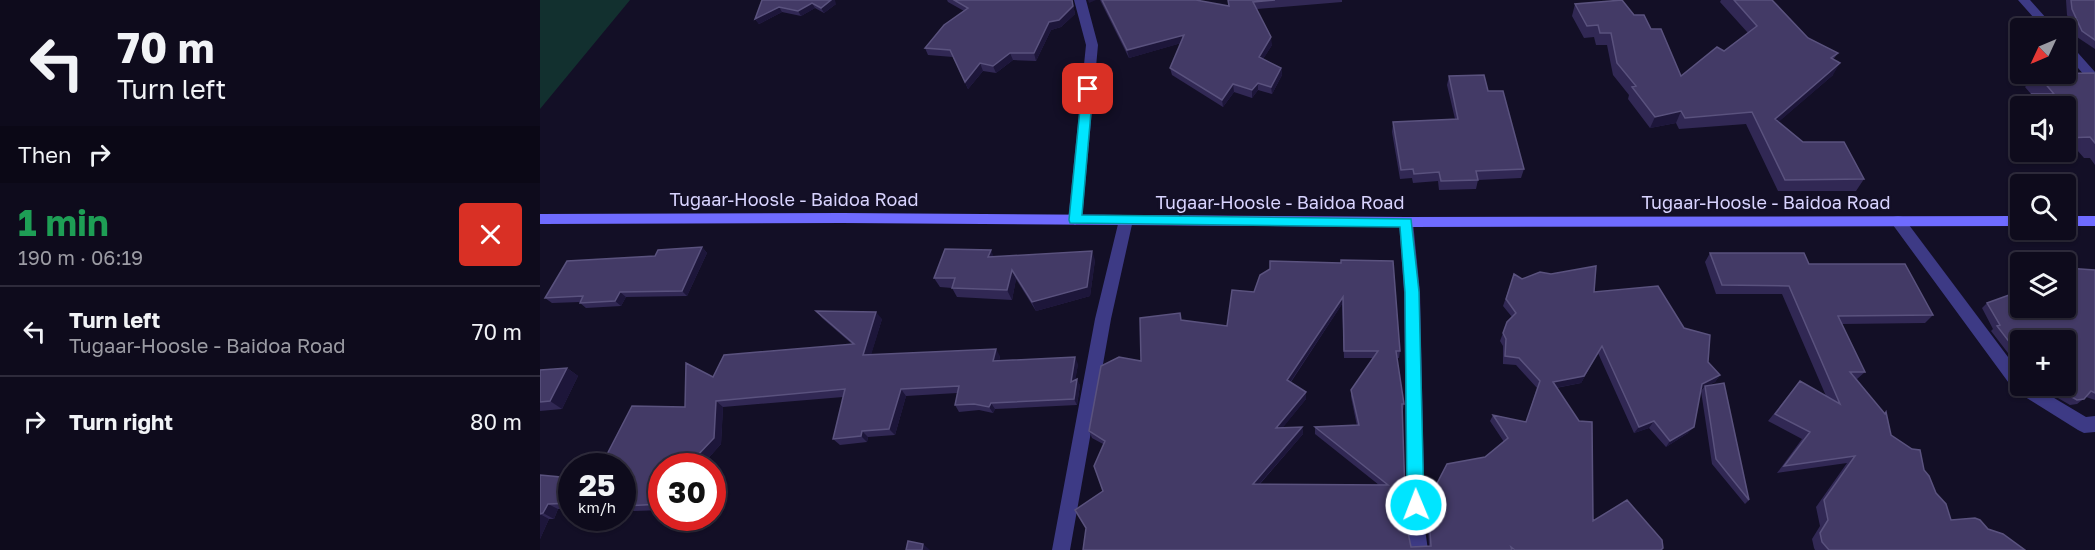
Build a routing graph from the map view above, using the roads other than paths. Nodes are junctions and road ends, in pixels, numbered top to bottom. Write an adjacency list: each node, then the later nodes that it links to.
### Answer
1 (1080, 0): 7 (street)
2 (2024, 0): 3 (street)
3 (2040, 18)
4 (2076, 58): 5 (street)
5 (2095, 80)
6 (540, 219): 7 (main road, Tugaar-Hoosle - Baidoa Road)
7 (1075, 220): 8 (main road, Tugaar-Hoosle - Baidoa Road)
8 (1126, 220): 13 (main road, Tugaar-Hoosle - Baidoa Road); 17 (street)
9 (1898, 221): 10 (main road, Tugaar-Hoosle - Baidoa Road); 13 (main road, Tugaar-Hoosle - Baidoa Road); 14 (street)
10 (2010, 221)
11 (2076, 221): 12 (main road)
12 (2095, 221)
13 (1406, 222): 18 (street)
14 (2010, 370)
15 (2038, 396): 16 (street)
16 (2095, 424)
17 (1061, 550)
18 (1419, 550)

